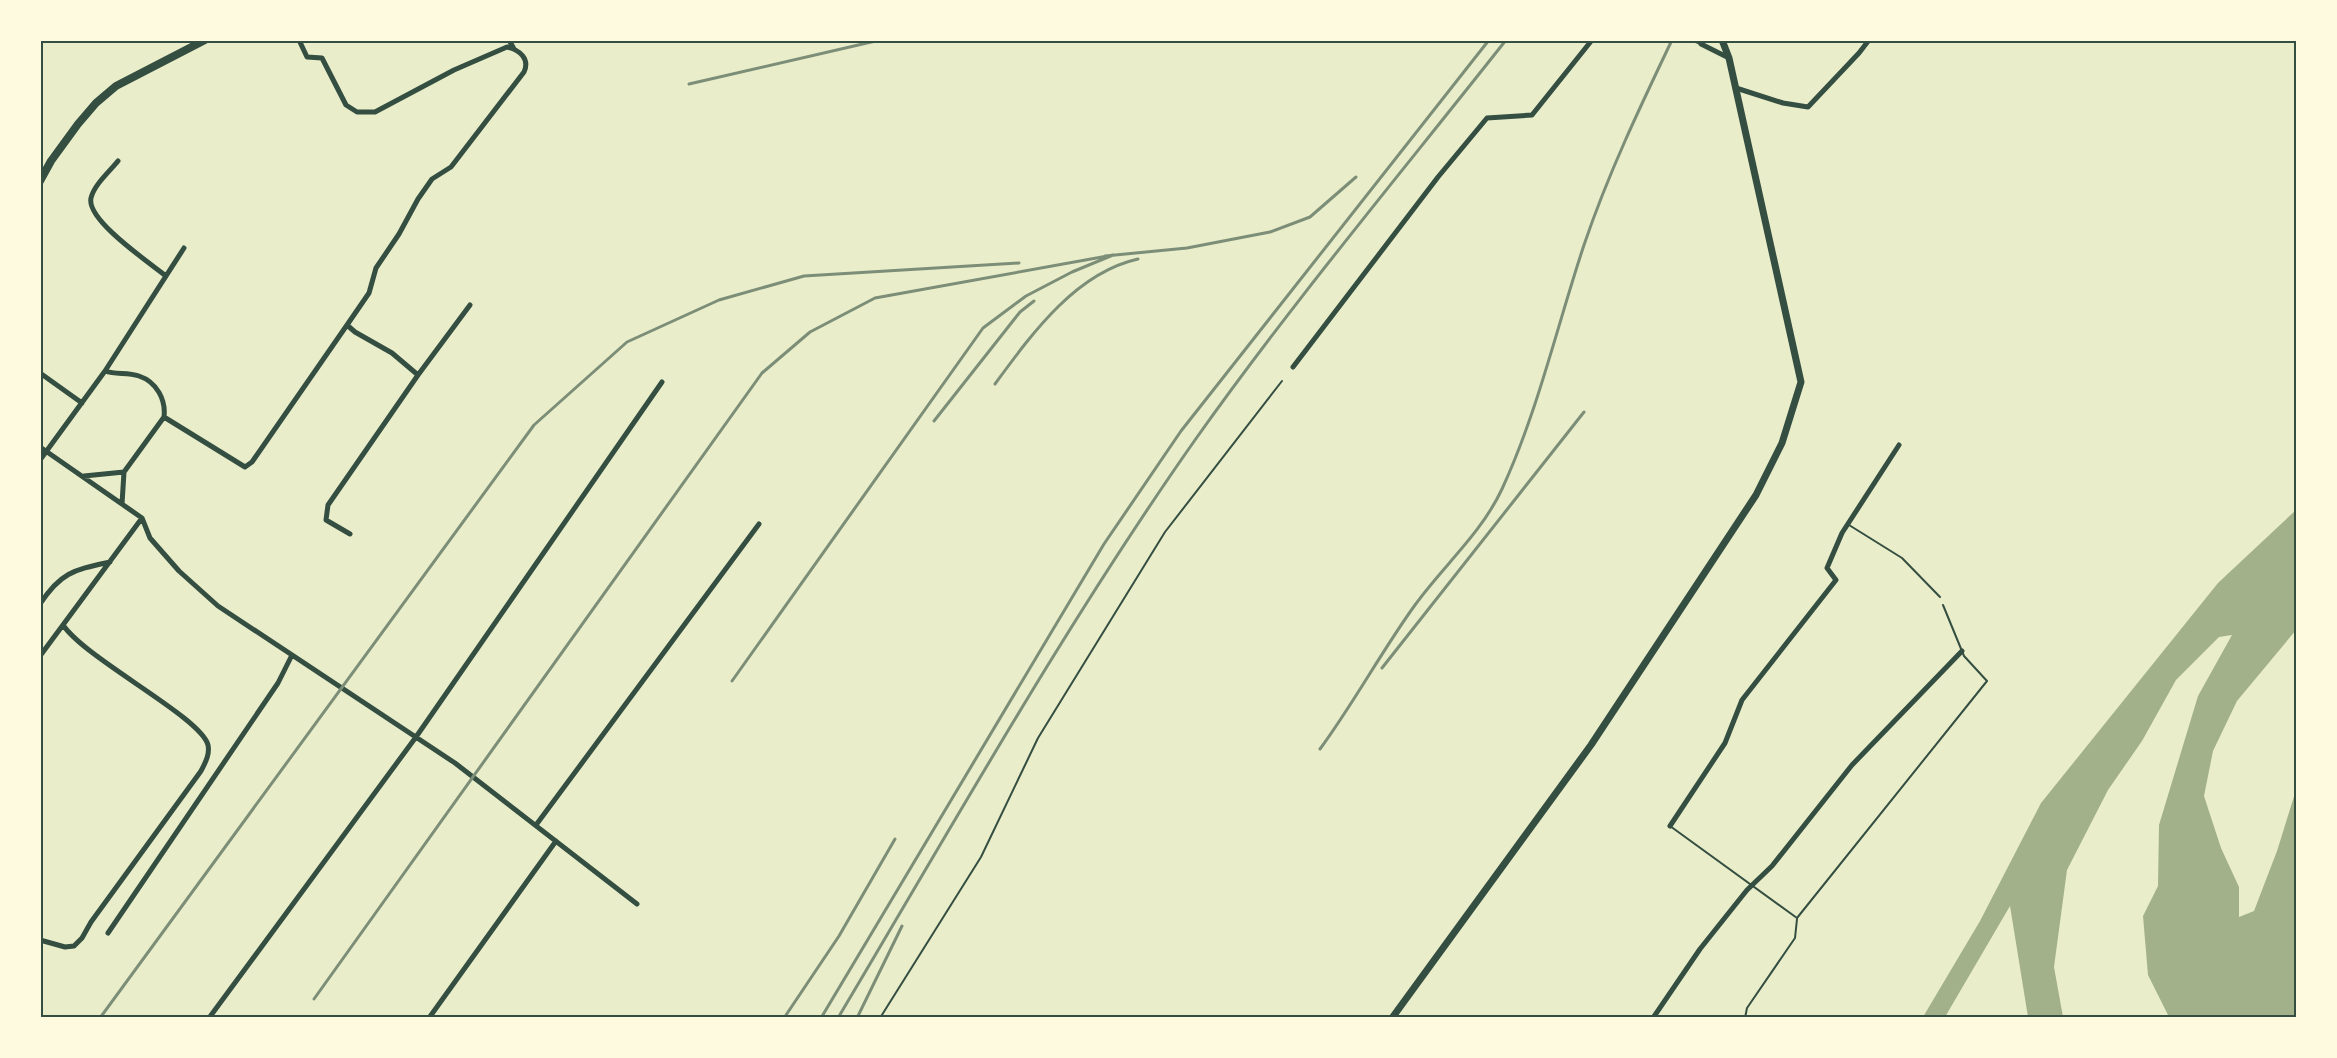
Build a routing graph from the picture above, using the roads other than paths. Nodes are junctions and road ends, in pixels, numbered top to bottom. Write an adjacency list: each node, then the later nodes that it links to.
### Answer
1 (205, 40): 13 (main road)
2 (299, 40): 9 (street)
3 (509, 40): 9 (street)
4 (1592, 40): 18 (street)
5 (1690, 40): 8 (lane)
6 (1722, 40): 10 (street)
7 (1869, 40): 11 (street)
8 (1702, 42): 10 (street)
9 (514, 49): 17 (street)
10 (1729, 58): 11 (street)
11 (1736, 88): 57 (street)
12 (118, 161): 15 (street)
13 (40, 181)
14 (184, 248): 15 (street)
15 (166, 276): 19 (street)
16 (470, 305): 21 (street)
17 (347, 325): 21 (street); 25 (street)
18 (1293, 367)
19 (105, 371): 24 (street); 25 (street)
20 (40, 373): 24 (street)
21 (418, 375): 36 (street)
22 (1282, 381): 56 (lane)
23 (662, 382): 45 (street)
24 (82, 403): 28 (street)
25 (164, 417): 30 (street)
26 (1899, 445): 35 (street)
27 (40, 447): 28 (street)
28 (46, 451): 29 (street); 31 (street)
29 (40, 460)
30 (124, 472): 31 (street); 32 (street)
31 (83, 477): 32 (street)
32 (122, 504): 33 (street)
33 (142, 518): 37 (street); 43 (street)
34 (759, 524): 46 (street)
35 (1848, 524): 38 (lane); 47 (street)
36 (350, 534)
37 (110, 562): 39 (street); 41 (street)
38 (1940, 597)
39 (40, 604)
40 (1943, 605): 42 (lane)
41 (63, 625): 44 (street); 53 (street)
42 (1962, 651): 49 (street); 51 (lane)
43 (292, 655): 45 (street); 52 (street)
44 (40, 656)
45 (416, 736): 46 (street); 54 (street)
46 (536, 825): 48 (street)
47 (1670, 826): 49 (lane)
48 (556, 841): 50 (street); 55 (street)
49 (1752, 885): 51 (lane); 58 (street)
50 (637, 904)
51 (1797, 918): 59 (lane)
52 (108, 933)
53 (40, 940)
54 (209, 1017)
55 (429, 1017)
56 (880, 1017)
57 (1392, 1017)
58 (1653, 1017)
59 (1745, 1017)

